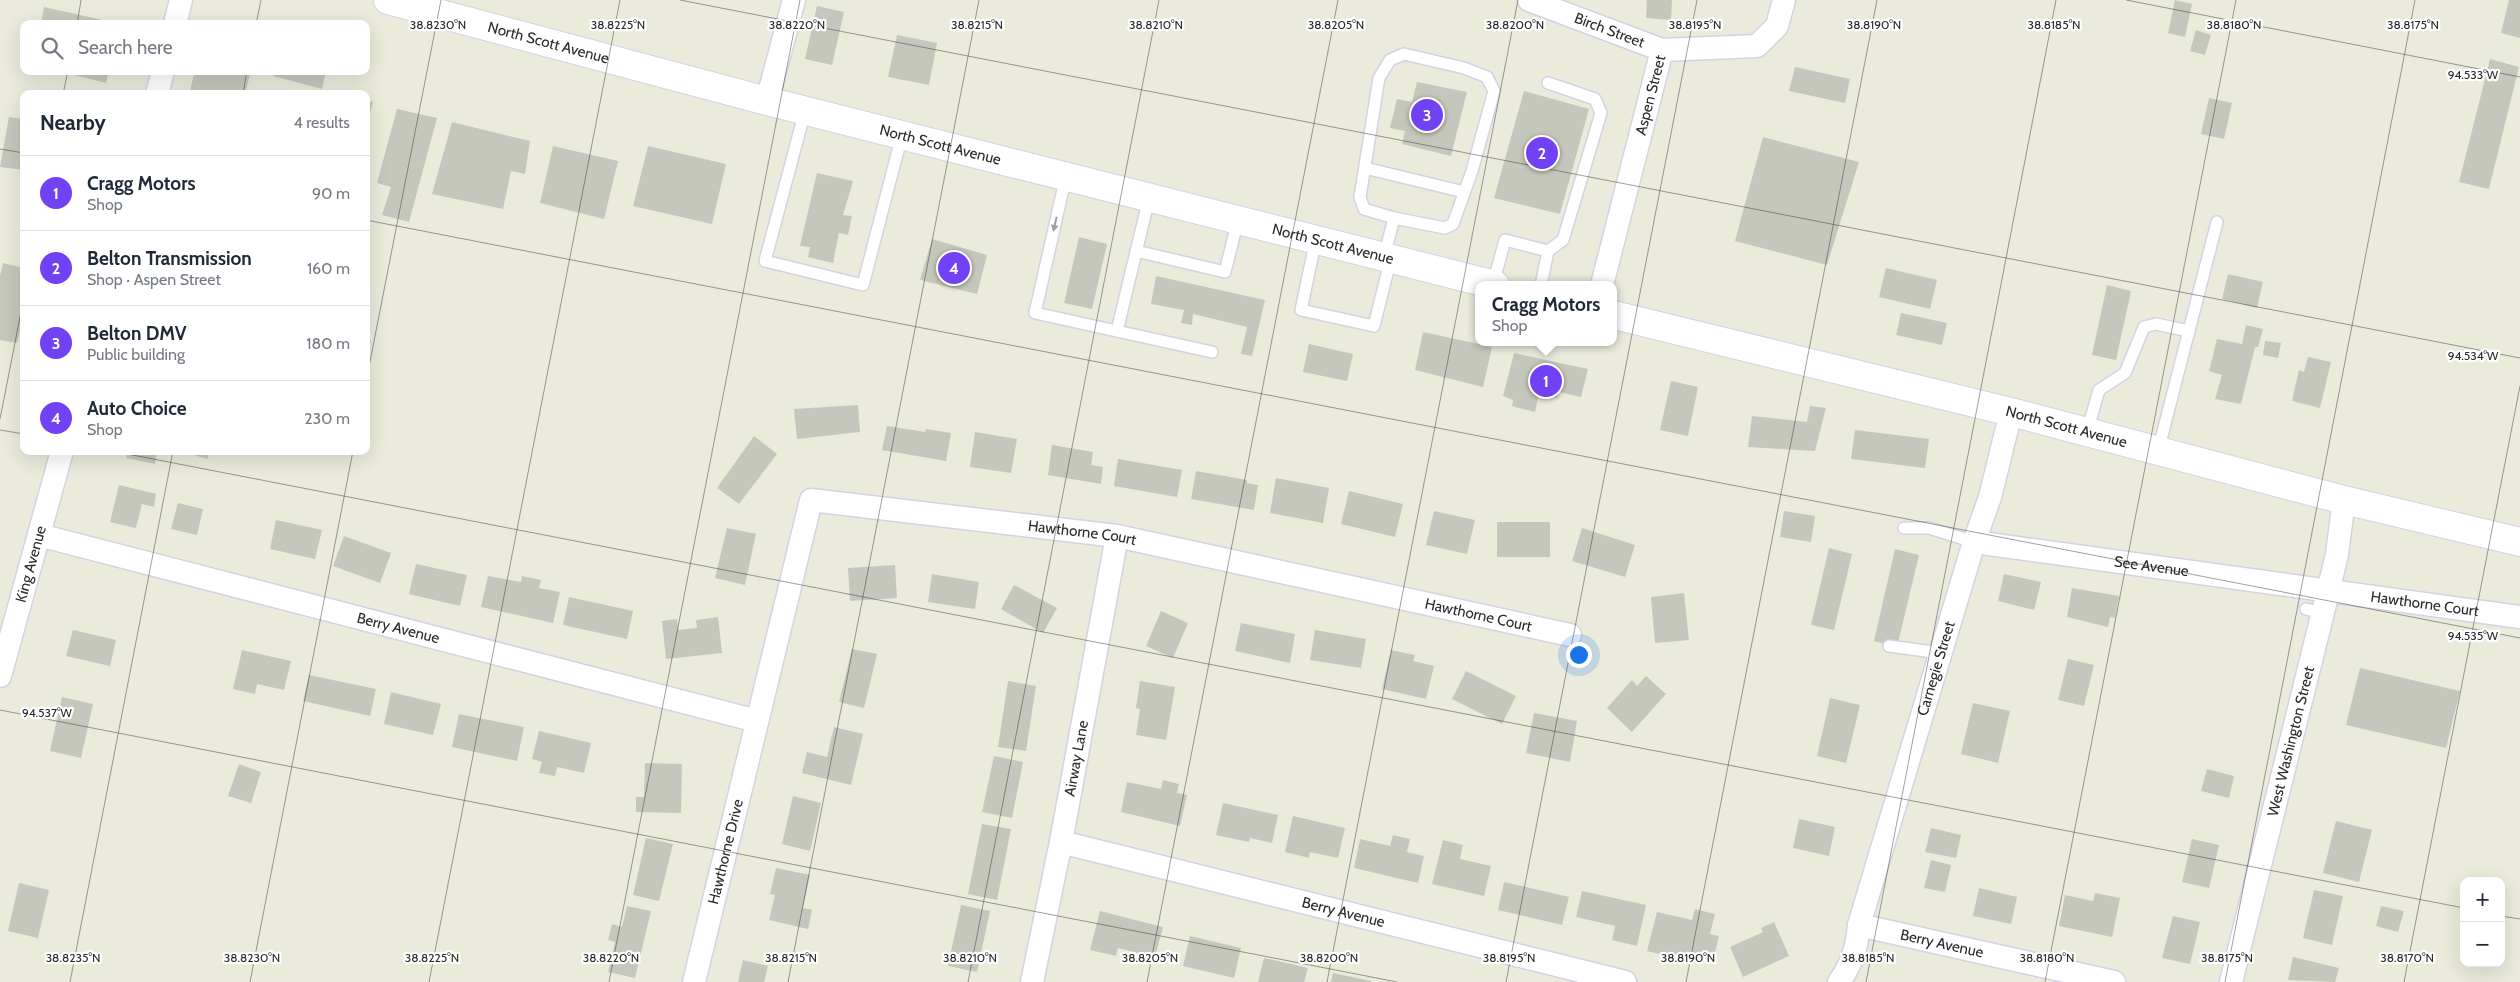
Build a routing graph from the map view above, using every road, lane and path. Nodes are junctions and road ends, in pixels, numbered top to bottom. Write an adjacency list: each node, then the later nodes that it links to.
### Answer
1 (181, 0): 6 (street)
2 (388, 0): 11 (main road, North Scott Avenue)
3 (794, 0): 11 (street)
4 (1529, 0): 7 (street, Birch Street)
5 (1784, 0): 7 (street, Aspen Street)
6 (176, 20)
7 (1662, 50): 28 (street, Aspen Street)
8 (162, 75): 10 (street)
9 (1548, 83): 23 (lane)
10 (158, 90)
11 (767, 101): 12 (main road, North Scott Avenue)
12 (805, 110): 13 (main road, North Scott Avenue); 13 (lane)
13 (902, 135): 15 (main road, North Scott Avenue)
14 (1364, 168): 16 (lane); 16 (lane); 18 (lane)
15 (1066, 176): 17 (main road, North Scott Avenue); 30 (lane, one-way to 30)
16 (1464, 192): 18 (lane)
17 (1149, 198): 19 (main road, North Scott Avenue); 22 (lane)
18 (1394, 218): 24 (lane)
19 (1238, 220): 21 (main road, North Scott Avenue); 22 (lane)
20 (2217, 222): 31 (lane)
21 (1316, 240): 24 (main road, North Scott Avenue); 24 (lane)
22 (1136, 251): 30 (lane)
23 (1548, 251): 26 (lane); 27 (lane)
24 (1388, 258): 25 (main road, North Scott Avenue)
25 (1482, 281)
26 (1495, 281)
27 (1542, 281)
28 (1603, 281)
29 (1617, 316): 33 (main road, North Scott Avenue)
30 (1116, 331): 32 (lane)
31 (2189, 331): 34 (lane); 35 (lane)
32 (1212, 352)
33 (2011, 412): 34 (main road, North Scott Avenue); 41 (street, Carnegie Street)
34 (2087, 432): 35 (main road, North Scott Avenue)
35 (2158, 451): 37 (main road, North Scott Avenue)
36 (61, 455): 39 (street, King Avenue)
37 (2344, 500): 42 (main road, North Scott Avenue); 43 (street, West Washington Street)
38 (1904, 528): 41 (lane)
39 (39, 535): 48 (street, King Avenue); 49 (street, Berry Avenue)
40 (1117, 536): 45 (street, Hawthorne Court); 49 (street, Hawthorne Court); 50 (street, Airway Lane)
41 (1974, 542): 43 (street, See Avenue); 47 (street, Carnegie Street)
42 (2520, 542)
43 (2319, 605): 44 (street, Hawthorne Court); 57 (street, West Washington Street)
44 (2520, 617)
45 (1570, 635)
46 (1889, 646): 47 (lane)
47 (1941, 653): 51 (street, Carnegie Street)
48 (0, 676)
49 (757, 721): 52 (street, Hawthorne Drive)
50 (1061, 842): 53 (street, Airway Lane); 54 (street, Berry Avenue)
51 (1859, 925): 55 (street); 56 (street, Berry Avenue)
52 (694, 982)
53 (1032, 982)
54 (1625, 982)
55 (1839, 982)
56 (2114, 982)
57 (2231, 982)

